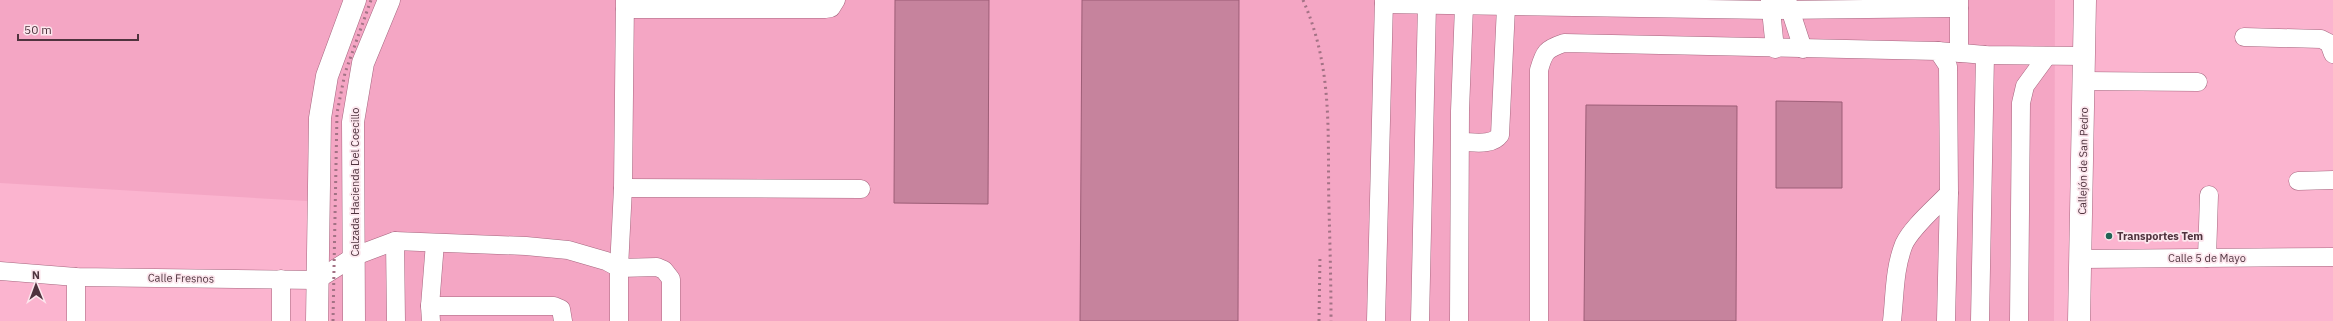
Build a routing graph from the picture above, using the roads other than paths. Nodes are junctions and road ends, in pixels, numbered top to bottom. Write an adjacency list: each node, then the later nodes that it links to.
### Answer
1 (355, 0): 43 (main road)
2 (389, 0): 35 (main road, Calzada Hacienda Del Coecillo)
3 (836, 0): 6 (street)
4 (2085, 0): 23 (main road, Callejón de San Pedro)
5 (1384, 2): 7 (street); 53 (street)
6 (625, 4): 29 (street)
7 (1427, 4): 13 (street); 54 (street)
8 (1550, 4): 11 (street); 14 (street)
9 (1868, 4): 10 (street); 12 (street)
10 (1959, 4): 19 (street)
11 (1770, 5): 12 (street); 16 (street)
12 (1788, 5): 17 (street)
13 (1464, 6): 14 (street); 26 (street)
14 (1506, 6): 26 (street)
15 (2244, 37): 20 (street)
16 (1775, 49): 17 (street); 56 (street)
17 (1802, 49): 18 (street)
18 (1938, 51): 19 (street); 31 (street)
19 (1959, 53): 21 (street)
20 (2333, 54)
21 (1985, 55): 22 (street); 59 (street)
22 (2047, 56): 23 (street); 60 (street)
23 (2085, 56): 24 (main road, Callejón de San Pedro)
24 (2084, 81): 25 (street); 37 (main road, Callejón de San Pedro)
25 (2198, 82)
26 (1461, 142): 55 (street)
27 (2333, 180): 28 (street)
28 (2298, 181)
29 (624, 188): 30 (street); 39 (street)
30 (861, 189)
31 (1949, 193): 57 (street); 58 (street)
32 (2209, 195): 38 (street)
33 (395, 241): 34 (street); 35 (street); 49 (street)
34 (436, 243): 39 (street); 44 (street)
35 (355, 256): 43 (street); 48 (main road, Calzada Hacienda Del Coecillo)
36 (2333, 257): 38 (street, Calle 5 de Mayo)
37 (2080, 258): 38 (street, Calle 5 de Mayo); 61 (main road, Callejón de San Pedro)
38 (2207, 258)
39 (618, 268): 51 (street); 52 (street)
40 (0, 271): 41 (street, Calle Fresnos)
41 (76, 277): 42 (street, Calle Fresnos); 45 (street)
42 (281, 279): 43 (street, Calle Fresnos); 46 (street)
43 (317, 280): 47 (main road)
44 (431, 314): 50 (street)
45 (76, 321)
46 (281, 321)
47 (317, 321)
48 (354, 321)
49 (396, 321)
50 (563, 321)
51 (619, 321)
52 (671, 321)
53 (1376, 321)
54 (1420, 321)
55 (1459, 321)
56 (1539, 321)
57 (1892, 321)
58 (1946, 321)
59 (1980, 321)
60 (2019, 321)
61 (2079, 321)

